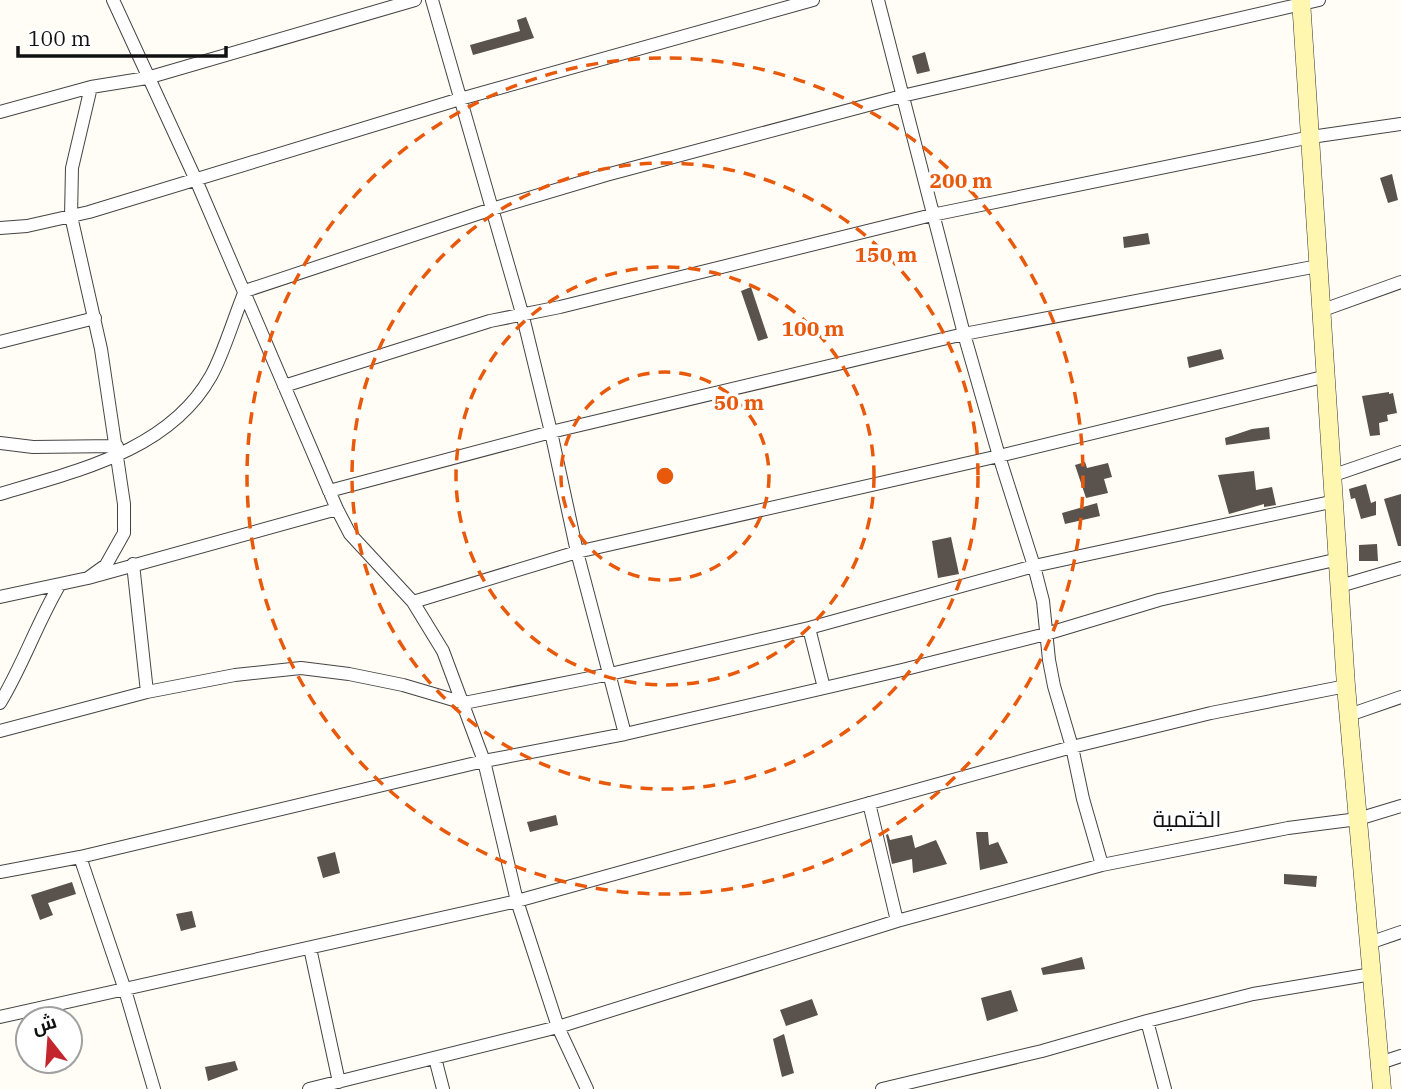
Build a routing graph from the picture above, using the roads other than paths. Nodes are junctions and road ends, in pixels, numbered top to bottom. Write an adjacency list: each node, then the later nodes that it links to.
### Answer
1 (113, 0): 8 (street)
2 (415, 0): 8 (street)
3 (432, 0): 11 (street)
4 (813, 0): 11 (street)
5 (878, 0): 10 (street)
6 (1319, 0): 7 (street)
7 (1301, 1): 10 (street); 14 (street)
8 (147, 78): 9 (street); 15 (street)
9 (92, 87): 12 (street); 18 (street)
10 (902, 96): 16 (street); 17 (street)
11 (460, 99): 15 (street); 16 (street)
12 (0, 112)
13 (1401, 124): 14 (street)
14 (1311, 137): 17 (street); 20 (street)
15 (196, 180): 18 (street); 22 (street)
16 (492, 209): 22 (street); 24 (street)
17 (932, 215): 24 (street); 26 (street)
18 (71, 216): 19 (street); 25 (street)
19 (0, 228)
20 (1318, 265): 23 (street); 26 (street)
21 (1401, 282): 23 (street)
22 (244, 291): 29 (street); 32 (street)
23 (1323, 310): 28 (street)
24 (522, 313): 29 (street); 30 (street)
25 (95, 318): 27 (street); 32 (street)
26 (964, 334): 30 (street); 34 (street)
27 (0, 342)
28 (1327, 376): 34 (street); 35 (street)
29 (285, 386): 36 (street)
30 (551, 432): 36 (street); 40 (street)
31 (0, 443): 32 (street)
32 (118, 450): 37 (street); 45 (street)
33 (1401, 452): 35 (street)
34 (999, 456): 40 (street); 43 (street)
35 (1334, 475): 38 (street)
36 (328, 491): 39 (street)
37 (0, 494)
38 (1335, 501): 41 (street); 43 (street)
39 (337, 509): 42 (street); 49 (street)
40 (578, 552): 49 (street); 52 (street)
41 (1339, 559): 47 (street); 51 (street)
42 (134, 564): 45 (street); 55 (street)
43 (1034, 566): 50 (street); 51 (street)
44 (1401, 568): 47 (street)
45 (88, 578): 46 (street)
46 (60, 584): 48 (street); 57 (street)
47 (1340, 586): 53 (street)
48 (0, 597)
49 (413, 602): 58 (street)
50 (809, 628): 52 (street); 54 (street)
51 (1046, 634): 54 (street); 62 (street)
52 (610, 674): 58 (street); 61 (street)
53 (1346, 686): 59 (street); 62 (street)
54 (824, 688): 61 (street)
55 (147, 692): 58 (street); 60 (street)
56 (1401, 697): 59 (street)
57 (0, 703)
58 (464, 703): 63 (street)
59 (1349, 715): 66 (street)
60 (0, 731)
61 (625, 734): 63 (street)
62 (1072, 747): 64 (street); 68 (street)
63 (484, 761): 67 (street); 70 (street)
64 (869, 803): 70 (street); 71 (street)
65 (1401, 806): 66 (street)
66 (1358, 819): 68 (street); 73 (street)
67 (80, 857): 69 (street); 76 (street)
68 (1102, 864): 71 (street)
69 (0, 872)
70 (517, 901): 74 (street); 79 (street)
71 (897, 921): 79 (street)
72 (1401, 932): 73 (street)
73 (1369, 943): 75 (street)
74 (310, 948): 76 (street); 83 (street)
75 (1372, 974): 78 (street); 82 (street)
76 (125, 990): 77 (street); 84 (street)
77 (0, 1017)
78 (1147, 1021): 88 (street); 89 (street)
79 (558, 1027): 81 (street); 87 (street)
80 (1401, 1056): 82 (street)
81 (435, 1058): 83 (street); 86 (street)
82 (1380, 1063): 90 (street)
83 (340, 1082): 85 (street)
84 (154, 1089)
85 (309, 1089)
86 (443, 1089)
87 (587, 1089)
88 (884, 1089)
89 (1165, 1089)
90 (1382, 1089)

